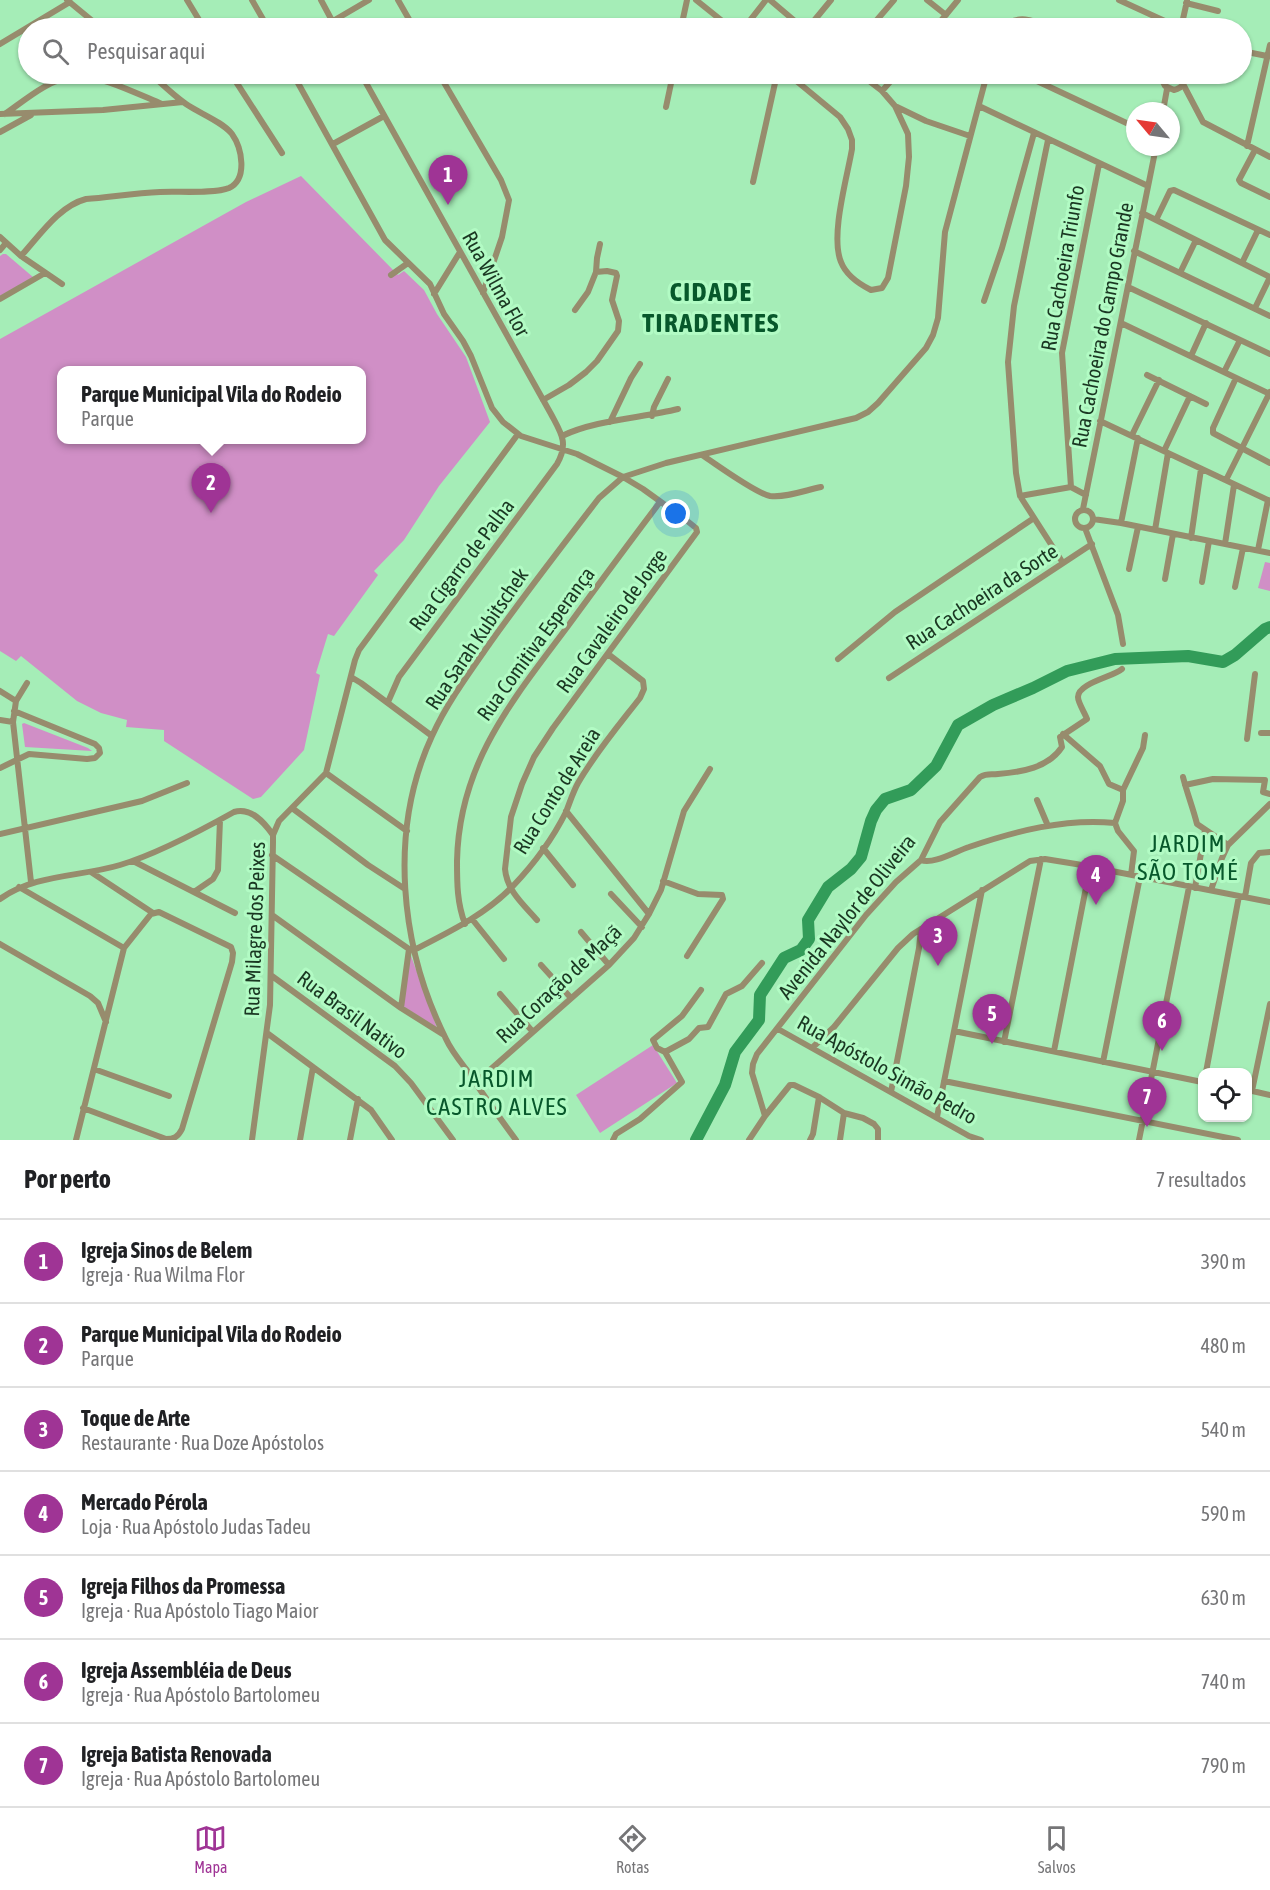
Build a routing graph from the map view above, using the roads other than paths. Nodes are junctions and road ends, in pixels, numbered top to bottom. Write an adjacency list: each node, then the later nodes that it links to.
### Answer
1 (187, 0): 20 (street)
2 (252, 0): 21 (street)
3 (321, 0): 22 (street)
4 (369, 0): 23 (street)
5 (398, 0): 24 (street)
6 (687, 0): 25 (street)
7 (696, 0): 26 (street)
8 (768, 0): 27 (street); 28 (street)
9 (831, 0): 29 (street)
10 (894, 0): 30 (street)
11 (927, 0): 17 (street)
12 (958, 0): 17 (street)
13 (1119, 0): 32 (street)
14 (68, 1): 18 (street); 19 (street)
15 (1186, 1): 16 (street); 33 (street)
16 (1218, 11)
17 (946, 15): 31 (street)
18 (41, 18)
19 (89, 18)
20 (198, 18)
21 (262, 18)
22 (331, 18)
23 (340, 18)
24 (408, 18)
25 (683, 18)
26 (718, 18)
27 (753, 18)
28 (790, 18)
29 (816, 18)
30 (879, 18)
31 (943, 18)
32 (1158, 18)
33 (1182, 18)
34 (18, 33): 35 (street)
35 (0, 44)
36 (1270, 45): 38 (street)
37 (1252, 53): 38 (street)
38 (1267, 56): 39 (street)
39 (1262, 81): 40 (street); 74 (street)
40 (1270, 82)
41 (50, 84): 65 (street)
42 (112, 84): 61 (street)
43 (162, 84): 59 (street)
44 (237, 84): 76 (street)
45 (299, 84): 73 (street)
46 (366, 84): 67 (street, Rua Wilma Flor)
47 (445, 84): 104 (street)
48 (671, 84): 62 (street)
49 (775, 84): 80 (street)
50 (800, 84): 63 (street)
51 (872, 84): 58 (street)
52 (889, 84): 58 (street)
53 (984, 84): 64 (street)
54 (1043, 84): 68 (street)
55 (1164, 84): 57 (street)
56 (1183, 84): 57 (street); 74 (street)
57 (1167, 88): 60 (street)
58 (882, 92): 63 (street)
59 (183, 102): 61 (street); 94 (street)
60 (1165, 102)
61 (162, 104): 66 (street)
62 (666, 106)
63 (896, 106): 71 (street)
64 (979, 106): 70 (street); 71 (street)
65 (2, 114): 66 (street)
66 (34, 114): 69 (street)
67 (384, 116): 73 (street); 93 (street, Rua Wilma Flor)
68 (1126, 123)
69 (0, 132)
70 (1034, 133): 72 (street); 107 (street)
71 (970, 136): 136 (street)
72 (1048, 140): 79 (street); 145 (street)
73 (333, 144): 96 (street)
74 (1247, 146): 75 (street)
75 (1255, 150): 78 (street); 82 (street)
76 (282, 153)
77 (1154, 156): 81 (street, Rua Cachoeira do Campo Grande)
78 (1270, 157)
79 (1099, 164): 81 (street); 142 (street, Rua Cachoeira Triunfo)
80 (753, 182)
81 (1148, 186): 83 (street, Rua Cachoeira do Campo Grande)
82 (1270, 197)
83 (1142, 213): 84 (street); 92 (street, Rua Cachoeira do Campo Grande)
84 (1156, 220): 85 (street); 88 (street)
85 (1258, 230): 86 (street); 95 (street)
86 (1270, 236)
87 (0, 237): 89 (street)
88 (1196, 240): 95 (street); 99 (street)
89 (6, 243): 91 (street); 94 (street)
90 (600, 244): 97 (street)
91 (0, 250)
92 (1134, 251): 99 (street); 103 (street, Rua Cachoeira do Campo Grande)
93 (460, 252): 104 (street, Rua Wilma Flor); 105 (street)
94 (21, 256): 98 (street)
95 (1242, 262): 101 (street)
96 (408, 263): 100 (street); 105 (street)
97 (596, 272): 109 (street); 124 (street)
98 (45, 273): 102 (street); 106 (street)
99 (1180, 273): 108 (street)
100 (391, 275)
101 (1270, 277): 108 (street)
102 (62, 284)
103 (1128, 287): 111 (street, Rua Cachoeira do Campo Grande); 112 (street)
104 (483, 293): 124 (street, Rua Wilma Flor)
105 (435, 294): 130 (street)
106 (0, 299)
107 (984, 301)
108 (1254, 308): 110 (street)
109 (575, 310)
110 (1270, 316)
111 (1121, 323): 115 (street); 128 (street, Rua Cachoeira do Campo Grande)
112 (1206, 324): 113 (street); 115 (street)
113 (1240, 340): 114 (street); 117 (street)
114 (1270, 354)
115 (1191, 356): 117 (street)
116 (640, 364): 129 (street)
117 (1224, 372): 119 (street)
118 (1147, 375): 121 (street)
119 (1236, 378): 122 (street); 134 (street)
120 (668, 379): 127 (street)
121 (1159, 380): 123 (street); 132 (street)
122 (1270, 393): 134 (street)
123 (1190, 396): 125 (street); 135 (street)
124 (543, 400): 131 (street, Rua Wilma Flor)
125 (1206, 404)
126 (678, 409): 127 (street)
127 (652, 416): 129 (street)
128 (1100, 421): 132 (street); 144 (street, Rua Cachoeira do Campo Grande)
129 (610, 423): 131 (street)
130 (518, 434): 133 (street, Rua Cavaleiro de Jorge); 173 (street, Rua Milagre dos Peixes)
131 (562, 436): 133 (street, Rua Wilma Flor)
132 (1135, 437): 135 (street); 151 (street)
133 (564, 449): 139 (street, Rua Cavaleiro de Jorge); 178 (street, Rua Cigarro de Palha)
134 (1242, 449): 137 (street); 140 (street)
135 (1166, 452): 138 (street); 154 (street)
136 (702, 454): 139 (street); 143 (street)
137 (1270, 463)
138 (1201, 469): 140 (street); 156 (street)
139 (623, 477): 147 (street, Rua Cavaleiro de Jorge); 186 (street, Rua Sarah Kubitschek)
140 (1226, 480): 141 (street)
141 (1234, 485): 146 (street); 159 (street)
142 (1071, 486): 144 (street); 145 (street)
143 (821, 487)
144 (1086, 495): 148 (street, Rua Cachoeira do Campo Grande)
145 (1020, 496): 149 (street)
146 (1269, 500): 161 (street)
147 (660, 502): 169 (street, Rua Cavaleiro de Jorge); 240 (street, Rua Comitiva Esperança)
148 (1083, 509): 150 (street); 153 (street)
149 (1034, 518): 163 (street); 170 (street)
150 (1093, 519): 151 (street); 153 (street)
151 (1121, 523): 152 (street)
152 (1138, 527): 154 (street); 164 (street)
153 (1085, 528): 158 (street)
154 (1155, 530): 155 (street)
155 (1173, 534): 156 (street); 165 (street)
156 (1191, 538): 157 (street)
157 (1209, 541): 159 (street); 166 (street)
158 (1092, 544): 163 (street, Rua Cachoeira da Sorte); 168 (street)
159 (1225, 544): 160 (street)
160 (1243, 548): 161 (street); 167 (street)
161 (1258, 550): 162 (street)
162 (1270, 553)
163 (1063, 563): 174 (street, Rua Cachoeira da Sorte)
164 (1129, 569)
165 (1165, 579)
166 (1202, 582)
167 (1235, 587)
168 (1123, 644)
169 (608, 654): 200 (street, Rua Conto de Areia); 226 (street, Rua Cavaleiro de Jorge)
170 (838, 659)
171 (1122, 669): 184 (street)
172 (1254, 674): 187 (street)
173 (351, 677): 178 (street); 191 (street, Rua Milagre dos Peixes)
174 (889, 678)
175 (27, 683): 177 (street)
176 (0, 691): 177 (street)
177 (16, 701): 179 (street)
178 (388, 702): 186 (street)
179 (14, 711): 181 (street); 188 (street)
180 (0, 720): 181 (street)
181 (14, 722): 188 (street)
182 (1261, 733): 183 (street)
183 (1270, 733)
184 (1063, 734): 195 (street); 214 (street, Avenida Naylor de Oliveira)
185 (1145, 735): 195 (street)
186 (432, 736): 206 (street, Rua Sarah Kubitschek)
187 (1247, 739)
188 (17, 759): 189 (street); 204 (street)
189 (0, 768)
190 (710, 769): 220 (street, Rua Coração de Maçã)
191 (326, 773): 199 (street, Rua Milagre dos Peixes); 206 (street)
192 (1183, 777): 194 (street)
193 (187, 783): 204 (street)
194 (1185, 785): 196 (street); 205 (street)
195 (1123, 790): 202 (street)
196 (1270, 794)
197 (1037, 800): 203 (street)
198 (1270, 804): 209 (street)
199 (292, 808): 208 (street, Rua Milagre dos Peixes); 225 (street)
200 (566, 811): 210 (street, Rua Conto de Areia); 236 (street)
201 (220, 820): 208 (street); 215 (street); 229 (street)
202 (1115, 823): 203 (street); 218 (street)
203 (1048, 826): 214 (street)
204 (24, 827): 207 (street); 221 (street)
205 (1205, 830): 209 (street); 224 (street)
206 (407, 831): 225 (street, Rua Sarah Kubitschek)
207 (0, 834)
208 (273, 835): 212 (street, Rua Milagre dos Peixes)
209 (1228, 845): 228 (street)
210 (543, 848): 222 (street); 226 (street, Rua Conto de Areia)
211 (1270, 852): 231 (street)
212 (272, 855): 237 (street, Rua Milagre dos Peixes); 246 (street)
213 (1041, 859): 216 (street); 227 (street); 264 (street)
214 (921, 860): 259 (street, Avenida Naylor de Oliveira)
215 (133, 861): 217 (street); 229 (street)
216 (1090, 867): 218 (street); 266 (street)
217 (91, 872): 221 (street); 234 (street)
218 (1131, 875): 219 (street)
219 (1140, 877): 224 (street); 268 (street)
220 (663, 881): 236 (street, Rua Coração de Maçã); 247 (street)
221 (31, 882): 223 (street)
222 (573, 885)
223 (19, 887): 232 (street); 245 (street)
224 (1192, 887): 228 (street); 272 (street)
225 (405, 889): 246 (street, Rua Sarah Kubitschek)
226 (510, 889): 238 (street, Rua Conto de Areia); 239 (street)
227 (982, 890): 242 (street); 260 (street)
228 (1211, 890): 231 (street)
229 (194, 892): 235 (street)
230 (611, 894): 241 (street)
231 (1242, 897): 233 (street); 270 (street)
232 (0, 898)
233 (1270, 902)
234 (153, 913): 245 (street); 283 (street)
235 (235, 913)
236 (649, 914): 241 (street, Rua Coração de Maçã)
237 (273, 915): 252 (street, Rua Milagre dos Peixes); 257 (street)
238 (472, 919): 240 (street, Rua Conto de Areia); 248 (street)
239 (537, 920)
240 (465, 924): 246 (street, Rua Conto de Areia)
241 (642, 927): 251 (street, Rua Coração de Maçã)
242 (921, 929): 265 (street); 278 (street)
243 (581, 932): 251 (street)
244 (0, 944): 258 (street)
245 (124, 948): 258 (street)
246 (411, 949): 257 (street); 263 (street, Rua Sarah Kubitschek)
247 (687, 956)
248 (504, 959)
249 (762, 963): 267 (street)
250 (541, 965): 255 (street)
251 (609, 965): 255 (street, Rua Coração de Maçã)
252 (272, 976): 262 (street, Rua Milagre dos Peixes); 293 (street, Rua Brasil Nativo)
253 (701, 990): 267 (street)
254 (500, 994): 261 (street)
255 (571, 998): 261 (street, Rua Coração de Maçã)
256 (1270, 1004): 275 (street)
257 (400, 1008): 263 (street)
258 (106, 1022): 271 (street)
259 (778, 1029): 265 (street, Rua Apóstolo Simão Pedro); 285 (street, Avenida Naylor de Oliveira)
260 (954, 1031): 264 (street); 273 (street)
261 (533, 1032): 276 (street, Rua Coração de Maçã)
262 (267, 1033): 269 (street); 289 (street, Rua Milagre dos Peixes)
263 (444, 1036): 276 (street, Rua Sarah Kubitschek)
264 (1004, 1042): 266 (street)
265 (812, 1048): 278 (street, Rua Apóstolo Simão Pedro)
266 (1054, 1051): 268 (street)
267 (665, 1052): 295 (street)
268 (1103, 1062): 272 (street)
269 (313, 1067): 282 (street); 290 (street)
270 (1207, 1068)
271 (94, 1069): 280 (street); 283 (street)
272 (1154, 1071): 274 (street); 287 (street)
273 (944, 1081): 286 (street); 287 (street)
274 (1198, 1081)
275 (1252, 1081)
276 (475, 1083): 294 (street, Rua Sarah Kubitschek)
277 (1252, 1090): 279 (street)
278 (891, 1092): 286 (street, Rua Apóstolo Simão Pedro)
279 (1270, 1095)
280 (169, 1096)
281 (819, 1097): 284 (street); 285 (street); 297 (street)
282 (358, 1099): 291 (street); 292 (street)
283 (83, 1108): 288 (street)
284 (844, 1113): 298 (street); 299 (street)
285 (765, 1116): 296 (street)
286 (937, 1117): 300 (street, Rua Apóstolo Simão Pedro)
287 (1143, 1121): 301 (street); 302 (street)
288 (76, 1140)
289 (252, 1140)
290 (300, 1140)
291 (350, 1140)
292 (392, 1140)
293 (453, 1140)
294 (516, 1140)
295 (613, 1140)
296 (749, 1140)
297 (810, 1140)
298 (840, 1140)
299 (878, 1140)
300 (981, 1140)
301 (1139, 1140)
302 (1238, 1140)

